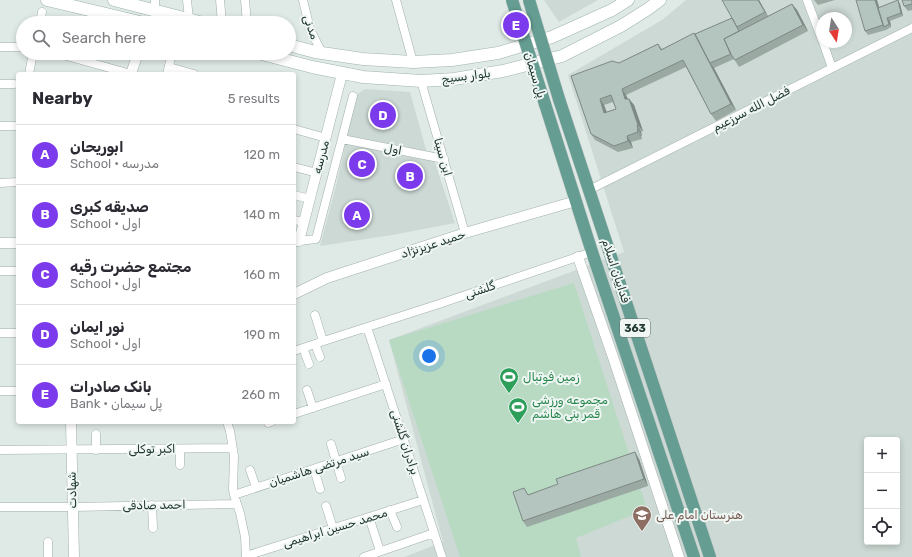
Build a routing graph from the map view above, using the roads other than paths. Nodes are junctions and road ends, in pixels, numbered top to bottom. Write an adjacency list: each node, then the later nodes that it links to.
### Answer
1 (47, 0): 16 (main road)
2 (114, 0): 13 (main road)
3 (187, 0): 18 (street)
4 (220, 0): 19 (street)
5 (245, 0): 20 (street)
6 (303, 0): 27 (street, مدنی)
7 (396, 0): 33 (street)
8 (512, 0): 45 (main road, پل سیمان / 363, bridge)
9 (528, 0): 44 (main road, پل سیمان / 363, bridge)
10 (628, 0): 33 (main road, بلوار بسیج)
11 (660, 0): 40 (main road, بلوار بسیج)
12 (807, 0): 21 (street)
13 (155, 5): 17 (main road)
14 (42, 12): 15 (street)
15 (41, 16)
16 (114, 16)
17 (182, 16)
18 (189, 16)
19 (221, 16)
20 (246, 16)
21 (816, 25)
22 (912, 28): 34 (street, فضل الله سرزعیم)
23 (0, 47): 24 (street)
24 (16, 47)
25 (296, 47): 27 (main road, بلوار بسیج)
26 (825, 48): 34 (street)
27 (322, 53): 33 (main road, بلوار بسیج)
28 (32, 60): 36 (street)
29 (81, 60): 37 (street)
30 (136, 60): 38 (street)
31 (170, 60): 35 (street)
32 (285, 60): 39 (main road, بلوار بسیج)
33 (413, 62)
34 (832, 68): 56 (street, فضل الله سرزعیم)
35 (168, 71)
36 (29, 72)
37 (124, 72)
38 (132, 72)
39 (342, 74): 40 (main road, بلوار بسیج); 49 (street, مدرسه)
40 (421, 81): 51 (street, ابن سینا)
41 (0, 84): 42 (street)
42 (14, 84)
43 (353, 96): 50 (street)
44 (559, 99): 56 (main road, فداییان اسلام / 363)
45 (545, 104): 59 (main road, فداییان اسلام / 363)
46 (0, 126): 47 (street)
47 (16, 126)
48 (296, 130): 49 (street)
49 (326, 138): 53 (street, مدرسه)
50 (342, 139): 51 (street, اول); 62 (street)
51 (444, 159): 61 (street, ابن سینا)
52 (296, 168): 53 (street)
53 (317, 173): 58 (street, مدرسه)
54 (16, 182): 55 (street)
55 (0, 183)
56 (589, 190): 124 (main road, فداییان اسلام / 363)
57 (296, 196): 58 (street)
58 (310, 200): 60 (street, مدرسه)
59 (576, 201): 61 (street, حمید عزیزنژاد); 65 (main road, فداییان اسلام / 363)
60 (299, 221): 62 (street, مدرسه)
61 (465, 233): 69 (street, حمید عزیزنژاد)
62 (296, 241)
63 (0, 243): 64 (street)
64 (16, 243)
65 (592, 252): 66 (street, گلشنی); 123 (main road, فداییان اسلام / 363)
66 (578, 257): 71 (street, گلشنی); 122 (street)
67 (0, 271): 68 (street)
68 (16, 271)
69 (296, 293)
70 (315, 315): 74 (street)
71 (367, 327): 74 (street, گلشنی); 79 (street, برادران گلشنی)
72 (0, 333): 73 (street)
73 (16, 333)
74 (319, 343): 75 (street, گلشنی); 77 (street)
75 (304, 348): 76 (street, گلشنی); 78 (street)
76 (296, 350)
77 (320, 357)
78 (309, 364)
79 (386, 384): 83 (street); 88 (street, برادران گلشنی)
80 (308, 390): 83 (street)
81 (0, 391): 82 (street)
82 (16, 391)
83 (313, 408): 84 (street)
84 (296, 413)
85 (71, 424): 93 (street, شهادت)
86 (227, 424): 91 (street)
87 (96, 434): 94 (street)
88 (404, 439): 95 (street, سید مرتضی هاشمیان); 103 (street, برادران گلشنی)
89 (331, 444): 95 (street)
90 (180, 448): 91 (street, اکبر توکلی); 94 (street, اکبر توکلی); 96 (street)
91 (232, 448): 102 (street)
92 (0, 450): 93 (street, اکبر توکلی)
93 (71, 450): 94 (street, اکبر توکلی); 108 (street, شهادت)
94 (96, 450)
95 (336, 461): 97 (street, سید مرتضی هاشمیان); 99 (street)
96 (180, 465)
97 (314, 468): 100 (street, سید مرتضی هاشمیان); 101 (street)
98 (250, 470): 100 (street)
99 (341, 478)
100 (256, 487): 102 (street, سید مرتضی هاشمیان)
101 (320, 489)
102 (234, 495): 104 (street)
103 (423, 500): 109 (street, محمد حسین ابراهیمی); 114 (street, برادران گلشنی)
104 (236, 504): 105 (street, احمد صادقی); 117 (street)
105 (152, 505): 108 (street, احمد صادقی); 112 (street)
106 (326, 506): 113 (street)
107 (0, 507): 108 (street, احمد صادقی)
108 (72, 507): 119 (street, شهادت)
109 (390, 510): 110 (street, محمد حسین ابراهیمی); 111 (street)
110 (369, 517): 113 (street, محمد حسین ابراهیمی); 116 (street)
111 (397, 527)
112 (153, 528)
113 (333, 528): 117 (street, محمد حسین ابراهیمی)
114 (434, 533): 116 (street); 121 (street, برادران گلشنی)
115 (48, 542): 118 (street)
116 (380, 551): 120 (street)
117 (246, 556)
118 (48, 557)
119 (74, 557)
120 (364, 557)
121 (442, 557)
122 (679, 557)
123 (694, 557)
124 (710, 557)

